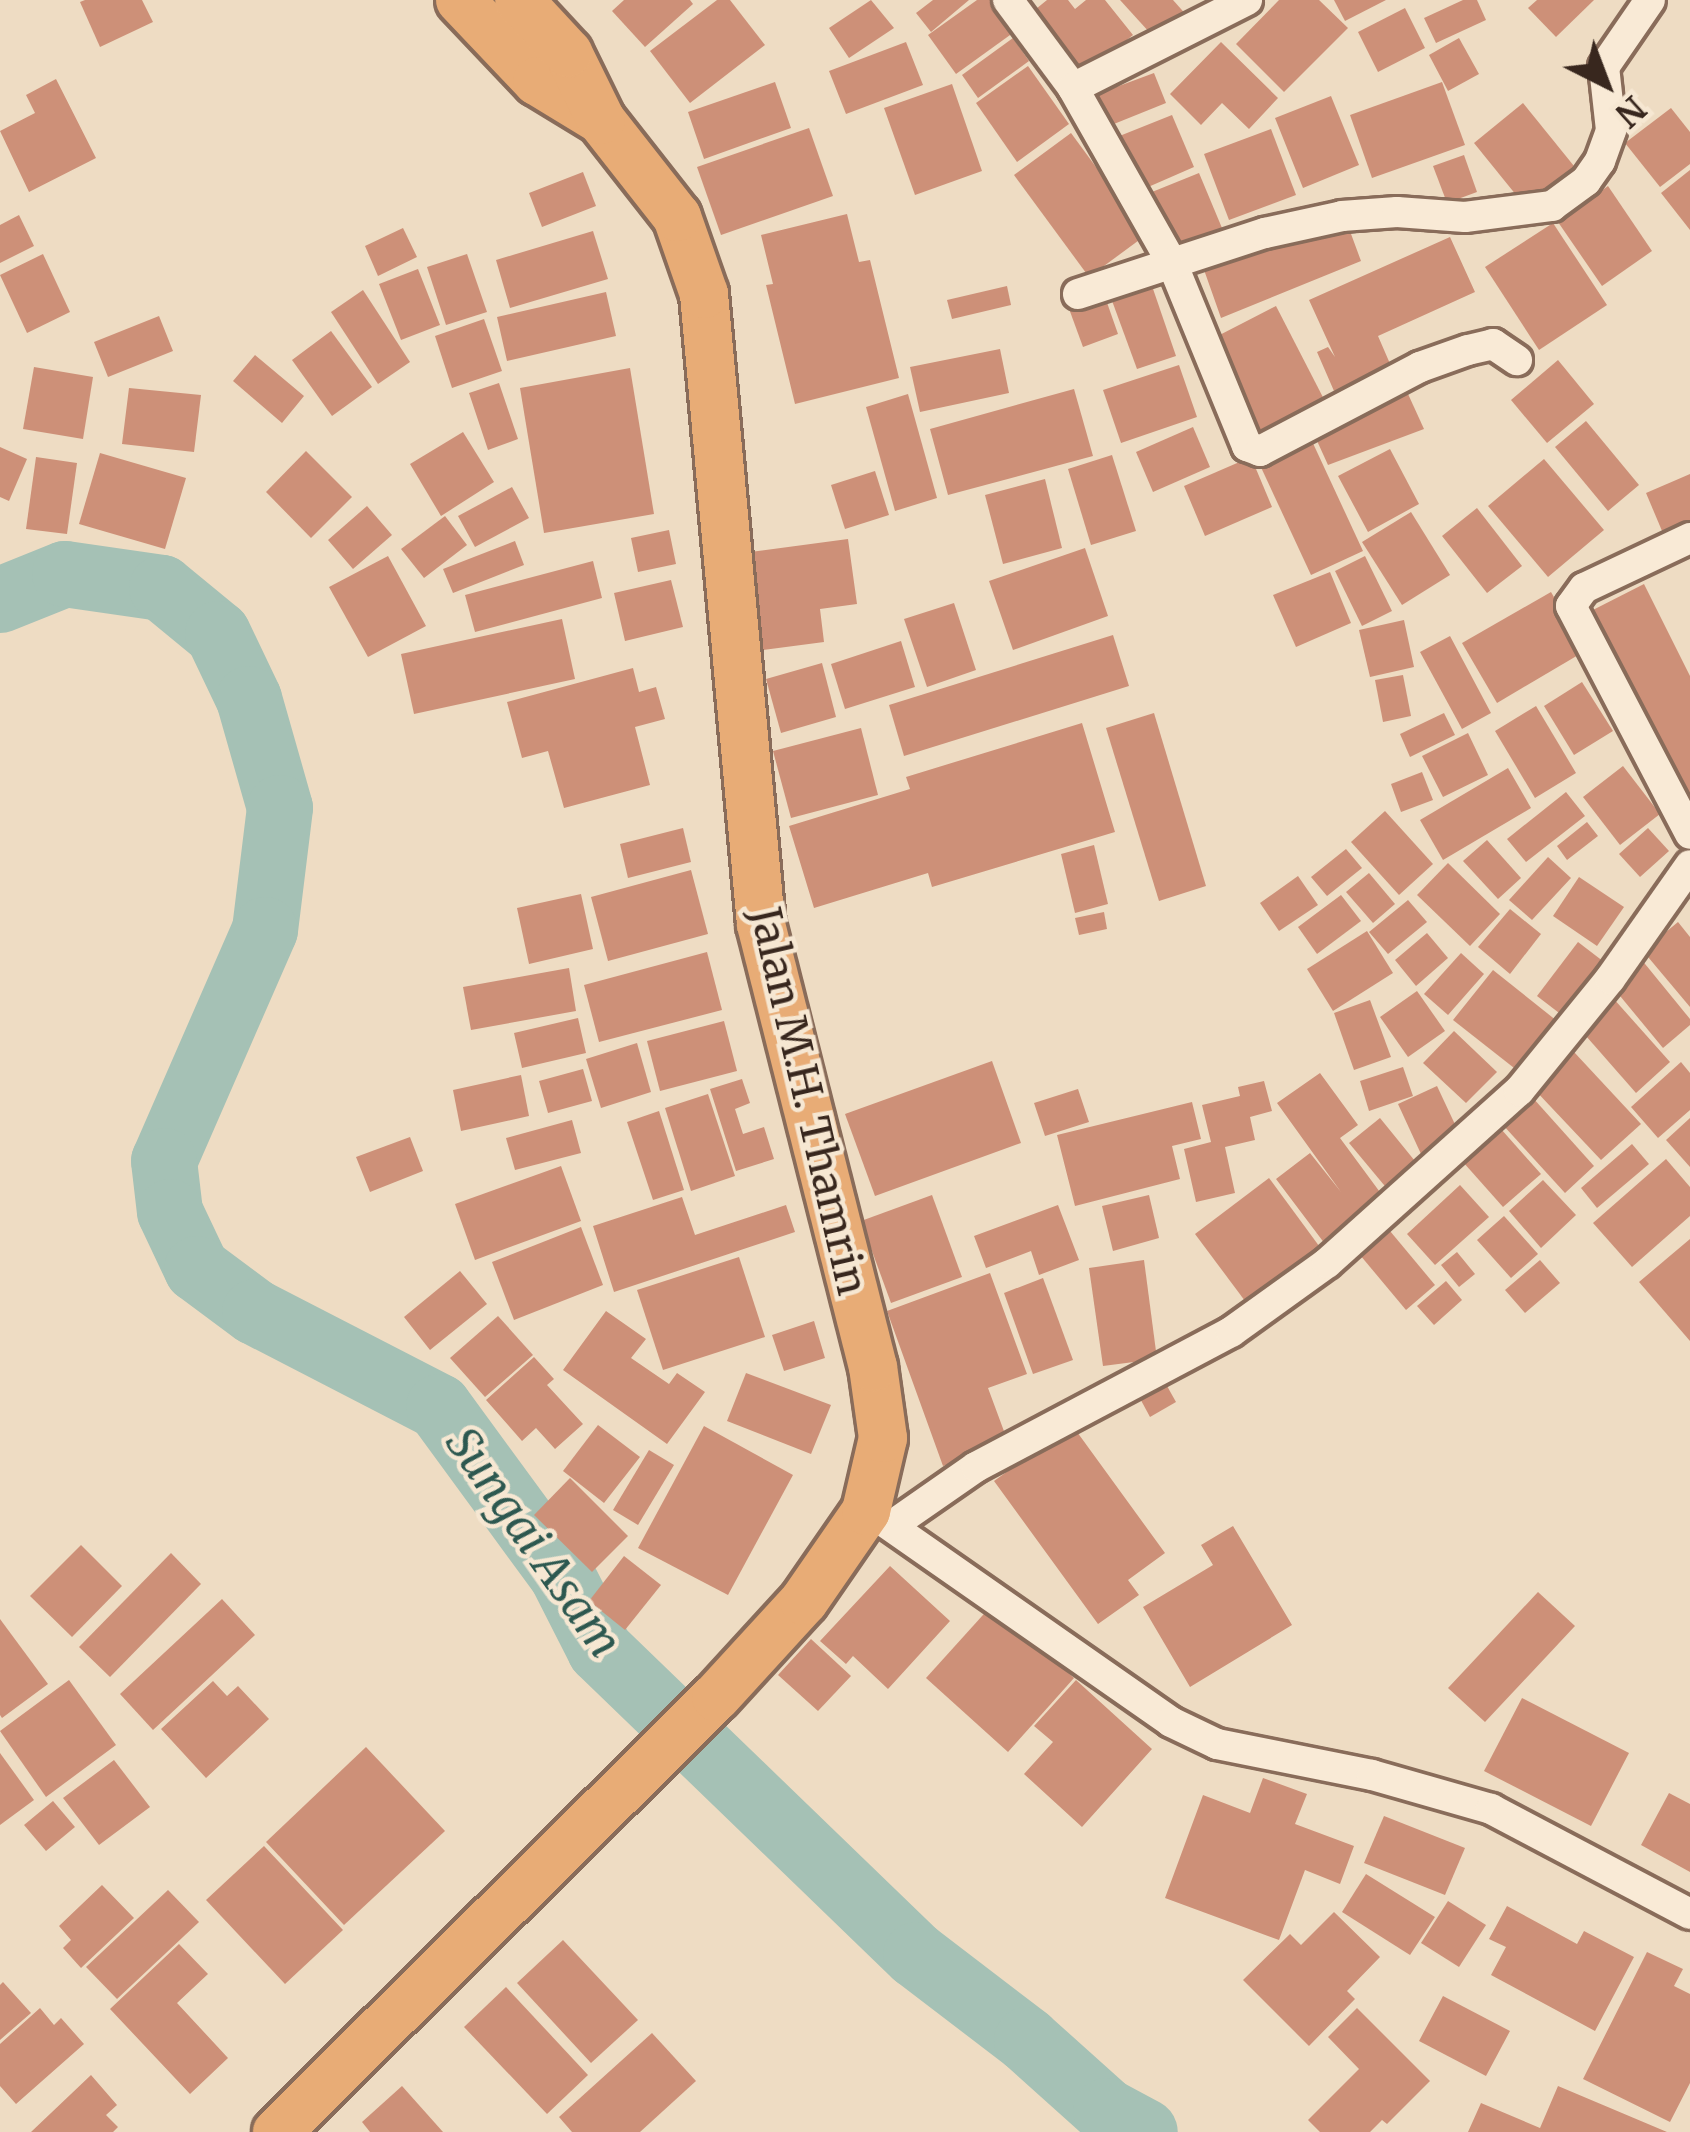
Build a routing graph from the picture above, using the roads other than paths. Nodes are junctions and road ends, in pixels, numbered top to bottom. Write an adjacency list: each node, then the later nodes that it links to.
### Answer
1 (460, 0): 7 (highway, Jalan M.H. Thamrin)
2 (519, 0): 7 (highway, Jalan M.H. Thamrin)
3 (1008, 0): 6 (street)
4 (1247, 0): 6 (street)
5 (1650, 0): 8 (street)
6 (1073, 88): 8 (street)
7 (602, 120): 14 (highway, Jalan M.H. Thamrin)
8 (1172, 263): 9 (street); 10 (street)
9 (1078, 294)
10 (1517, 360)
11 (1690, 538): 12 (street)
12 (1690, 834)
13 (1690, 865): 14 (street)
14 (880, 1517): 15 (street); 16 (highway, Jalan M.H. Thamrin)
15 (1690, 1914)
16 (277, 2132)

